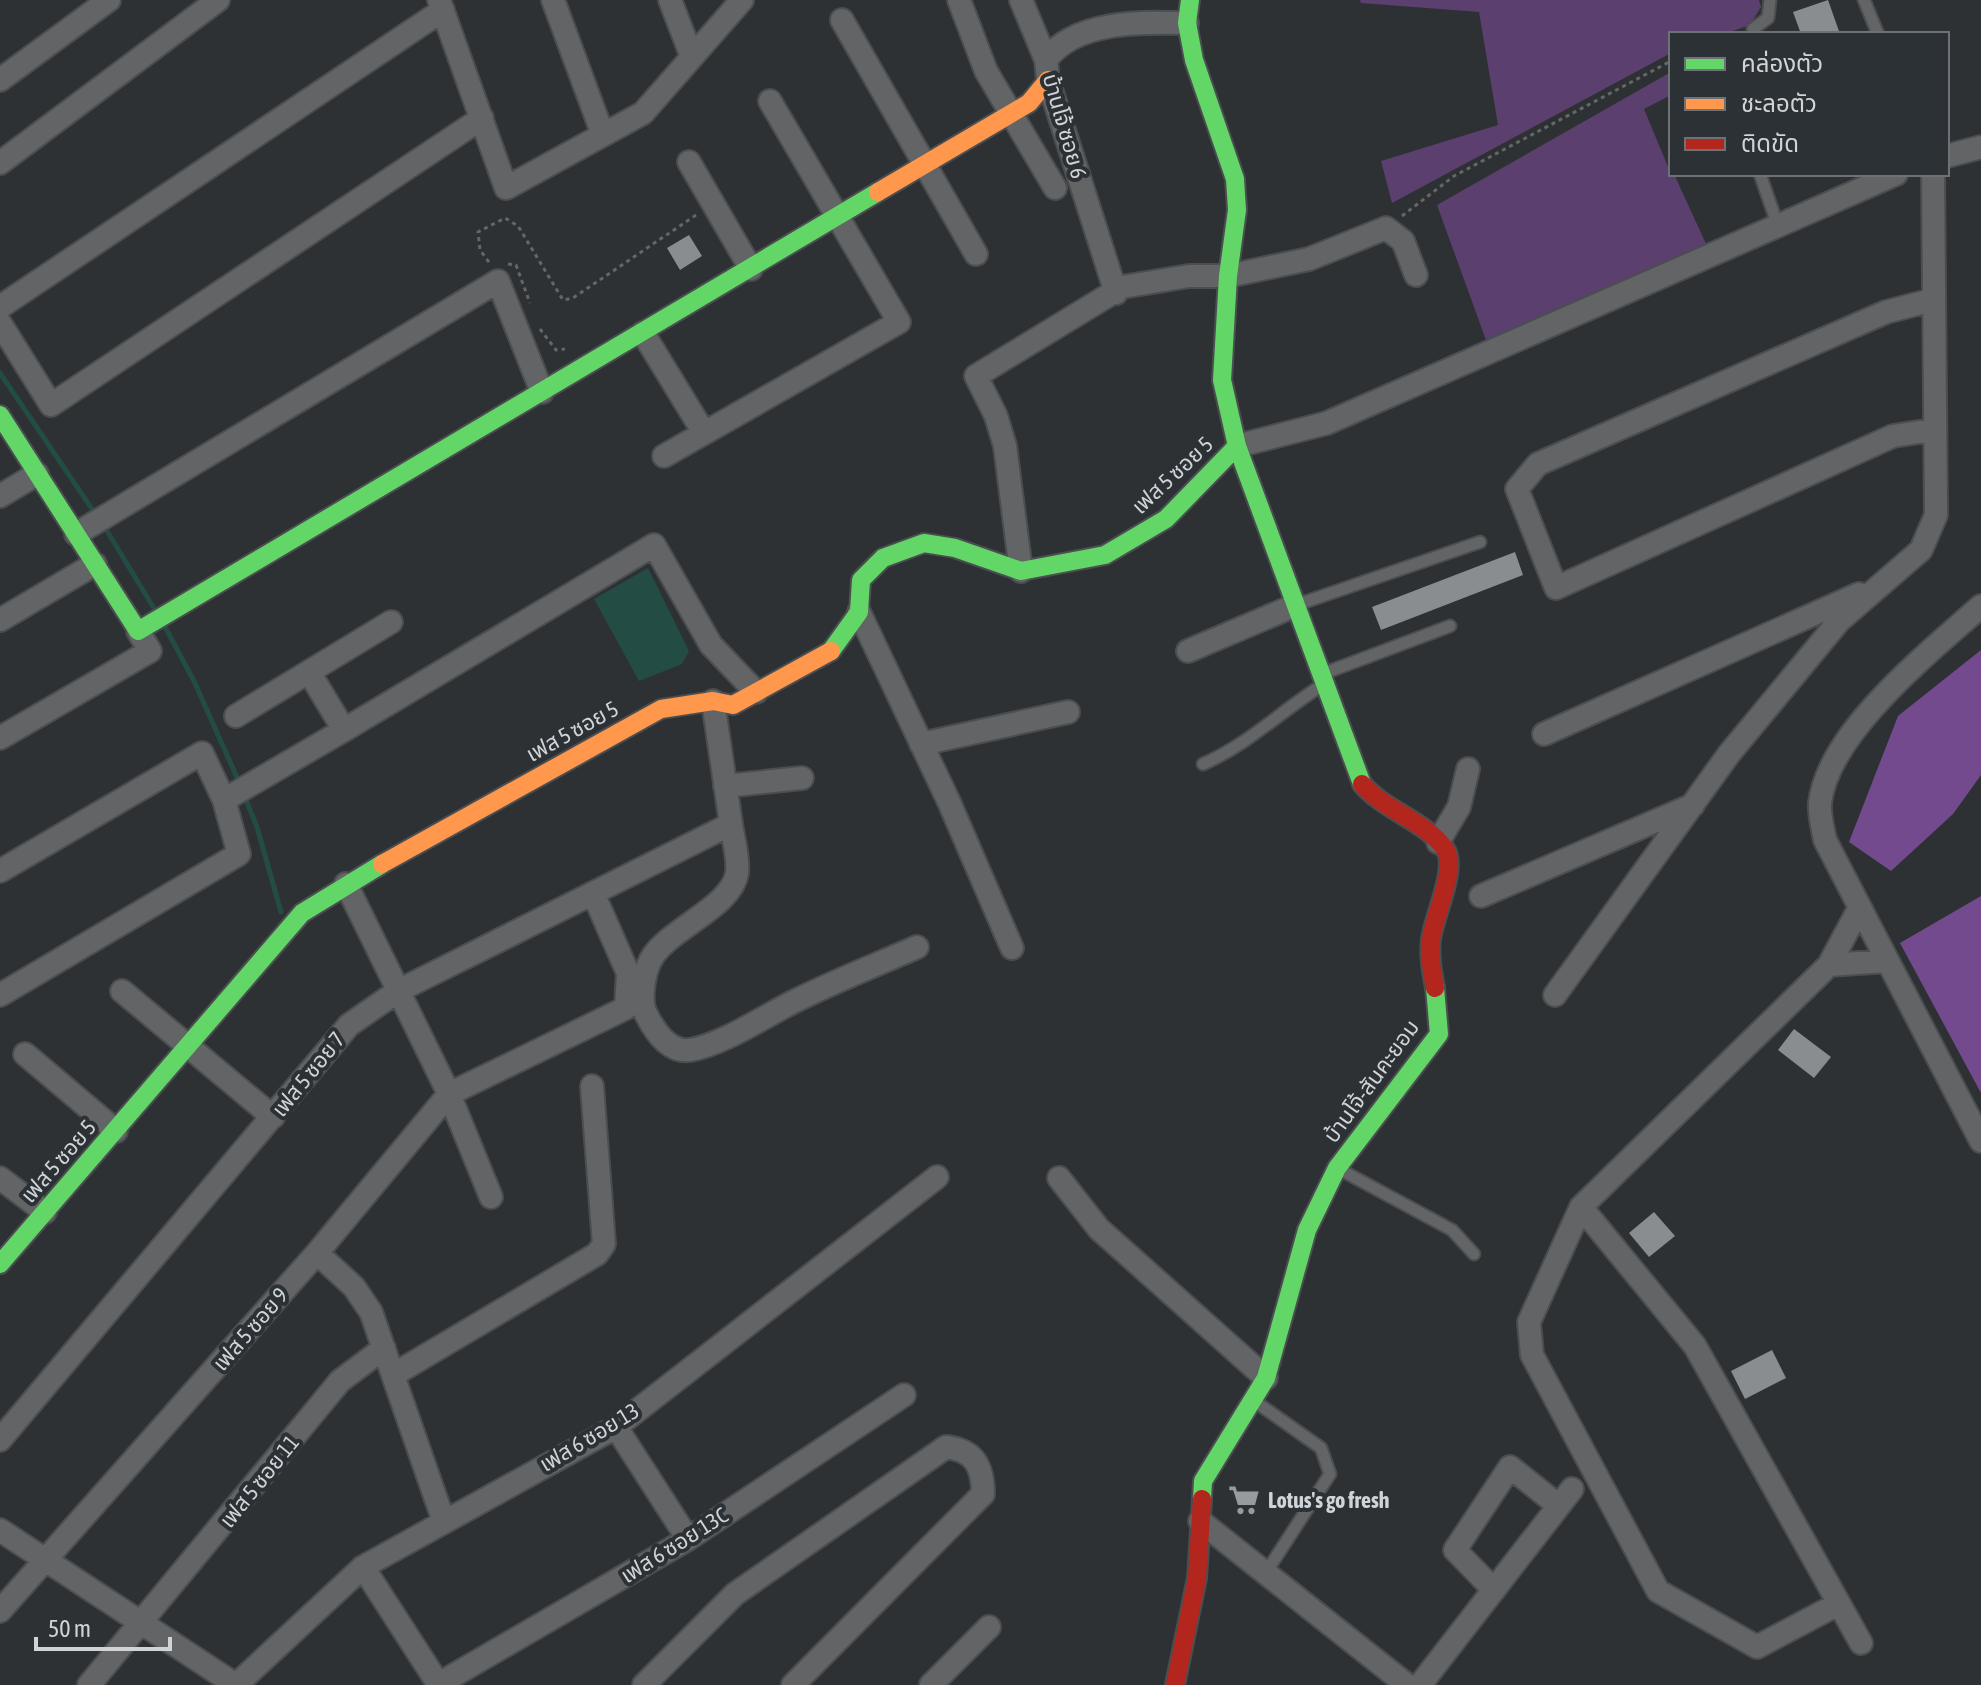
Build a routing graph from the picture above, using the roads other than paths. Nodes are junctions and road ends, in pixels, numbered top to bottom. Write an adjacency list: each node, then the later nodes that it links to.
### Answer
1 (109, 0): 18 (street)
2 (218, 0): 26 (street)
3 (553, 0): 22 (street)
4 (670, 0): 16 (street)
5 (742, 0): 16 (street)
6 (959, 0): 20 (street)
7 (1021, 0): 17 (street)
8 (1190, 0): 13 (street)
9 (1770, 0): 14 (lane)
10 (1864, 0): 15 (lane)
11 (441, 5): 21 (street); 40 (street)
12 (842, 20): 27 (street)
13 (1187, 23): 17 (street, บ้านโจ้ ซอย 6); 37 (street)
14 (1753, 29)
15 (1877, 32)
16 (692, 57): 22 (street)
17 (1047, 70): 20 (street); 38 (street, บ้านโจ้ ซอย 6)
18 (0, 80)
19 (770, 101): 32 (street)
20 (1013, 113): 27 (street); 31 (street)
21 (482, 118): 22 (street); 41 (street)
22 (603, 135)
23 (1981, 147): 24 (street)
24 (1949, 155)
25 (689, 162): 35 (street)
26 (0, 163)
27 (926, 164): 32 (street); 34 (street)
28 (1761, 176): 33 (lane)
29 (1892, 176): 33 (street)
30 (1933, 176): 39 (street)
31 (1055, 188)
32 (838, 217): 35 (street); 46 (street)
33 (1778, 228): 47 (street)
34 (976, 254)
35 (751, 269): 42 (street)
36 (1416, 275): 37 (street)
37 (1228, 276): 38 (street); 47 (street)
38 (1116, 293): 54 (street)
39 (1932, 300): 45 (street); 45 (street)
40 (0, 307)
41 (0, 323)
42 (643, 333): 43 (street); 46 (street)
43 (542, 392): 51 (street); 62 (street)
44 (0, 415): 49 (street)
45 (1932, 430): 55 (street)
46 (704, 433): 48 (street)
47 (1237, 446): 54 (street, เฟส 5 ซอย 5); 56 (street)
48 (664, 456)
49 (37, 474): 50 (street); 51 (street)
50 (0, 496)
51 (90, 525): 53 (street)
52 (1480, 542): 56 (lane)
53 (95, 564): 59 (street); 62 (street)
54 (1021, 571): 58 (street, เฟส 5 ซอย 5)
55 (1889, 581): 71 (street); 79 (street)
56 (1296, 605): 63 (street); 65 (street)
57 (1981, 606): 86 (street)
58 (859, 612): 66 (street, เฟส 5 ซอย 5); 73 (street)
59 (0, 620)
60 (391, 622): 64 (street)
61 (1450, 626): 65 (lane)
62 (145, 627): 72 (street)
63 (1188, 651)
64 (309, 672): 69 (street); 70 (street)
65 (1323, 679): 74 (lane); 81 (street)
66 (756, 692): 67 (street, เฟส 5 ซอย 5); 70 (street)
67 (713, 701): 77 (street); 83 (street, เฟส 5 ซอย 5)
68 (1068, 712): 73 (street)
69 (236, 716)
70 (344, 730): 78 (street)
71 (1544, 734)
72 (0, 738)
73 (921, 744): 88 (street)
74 (1203, 764)
75 (1468, 769): 81 (street)
76 (802, 778): 77 (street)
77 (725, 786): 80 (street)
78 (224, 800): 82 (street); 93 (street)
79 (1693, 805): 85 (street); 94 (street)
80 (731, 824): 84 (street, เฟส 5 ซอย 7); 87 (street)
81 (1438, 842): 102 (street, บ้านโจ้-สันคะยอม)
82 (0, 871)
83 (346, 884): 92 (street); 95 (street, เฟส 5 ซอย 5)
84 (593, 893): 92 (street, เฟส 5 ซอย 7); 98 (street)
85 (1481, 896)
86 (1859, 909): 89 (street); 90 (street)
87 (917, 947)
88 (1012, 948)
89 (1887, 961): 90 (street); 101 (street)
90 (1829, 965): 107 (street)
91 (122, 991): 95 (street)
92 (398, 991): 98 (street); 99 (street, เฟส 5 ซอย 7)
93 (0, 995)
94 (1555, 995)
95 (188, 1046): 99 (street); 100 (street, เฟส 5 ซอย 5)
96 (25, 1054): 100 (street)
97 (592, 1086): 113 (street)
98 (449, 1094): 106 (street); 109 (street, เฟส 5 ซอย 9)
99 (273, 1117): 118 (street, เฟส 5 ซอย 7)
100 (116, 1131): 108 (street, เฟส 5 ซอย 5)
101 (1981, 1141)
102 (1337, 1168): 110 (lane); 114 (street, บ้านโจ้-สันคะยอม)
103 (937, 1177): 117 (street, เฟส 6 ซอย 13)
104 (0, 1178): 108 (street)
105 (1059, 1178): 114 (street)
106 (491, 1197)
107 (1581, 1207): 127 (street); 127 (street)
108 (45, 1212): 111 (street, เฟส 5 ซอย 5)
109 (317, 1253): 112 (street); 123 (street, เฟส 5 ซอย 9)
110 (1474, 1254)
111 (0, 1264)
112 (384, 1348): 113 (street); 129 (street, เฟส 5 ซอย 11)
113 (393, 1375): 119 (street)
114 (1266, 1378): 116 (street, บ้านโจ้-สันคะยอม)
115 (904, 1395): 122 (street, เฟส 6 ซอย 13C)
116 (1253, 1400): 120 (street, บ้านโจ้-สันคะยอม); 125 (lane)
117 (616, 1427): 119 (street, เฟส 6 ซอย 13); 122 (street)
118 (0, 1440)
119 (443, 1519): 124 (street, เฟส 6 ซอย 13)
120 (1200, 1521): 125 (street); 138 (street, บ้านโจ้-สันคะยอม)
121 (0, 1530): 123 (street)
122 (688, 1539): 135 (street, เฟส 6 ซอย 13C)
123 (46, 1560): 128 (street, เฟส 5 ซอย 9); 129 (street)
124 (363, 1567): 134 (street, เฟส 6 ซอย 13); 135 (street)
125 (1265, 1574): 139 (street)
126 (1494, 1590): 126 (street); 140 (street)
127 (1838, 1604): 131 (street)
128 (0, 1611)
129 (142, 1624): 133 (street, เฟส 5 ซอย 11); 134 (street)
130 (989, 1627): 137 (street)
131 (1861, 1643)
132 (656, 1681): 136 (street)
133 (89, 1685)
134 (236, 1685)
135 (438, 1685)
136 (793, 1685)
137 (931, 1685)
138 (1175, 1685)
139 (1407, 1685)
140 (1420, 1685)

